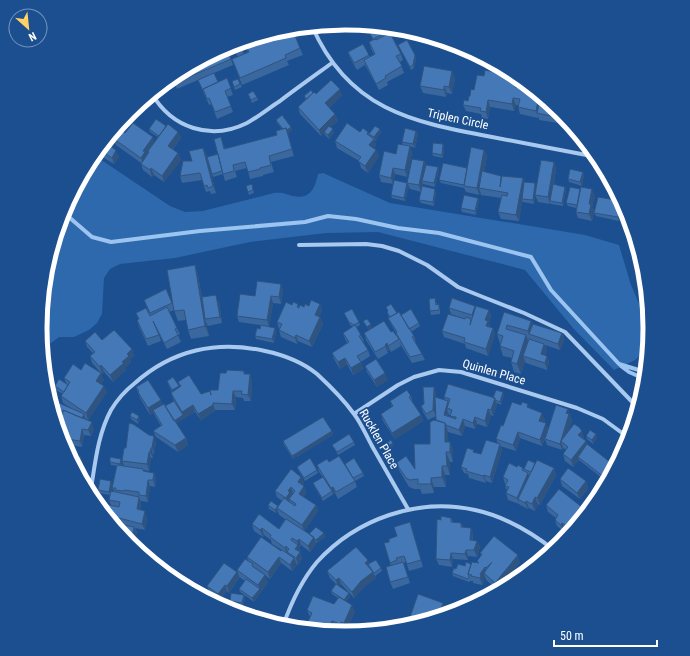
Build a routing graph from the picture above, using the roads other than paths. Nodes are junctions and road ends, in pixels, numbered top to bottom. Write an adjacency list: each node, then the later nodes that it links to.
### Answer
1 (315, 32): 2 (street, Triplen Circle)
2 (332, 63): 3 (street); 4 (street, Triplen Circle)
3 (156, 99)
4 (588, 155)
5 (299, 245): 6 (street)
6 (633, 403)
7 (354, 414): 8 (street, Quinlen Place); 9 (street, Rucklen Place); 10 (street, Rucklen Place)
8 (623, 434)
9 (92, 485)
10 (408, 509): 11 (street); 12 (street)
11 (548, 546)
12 (285, 620)

